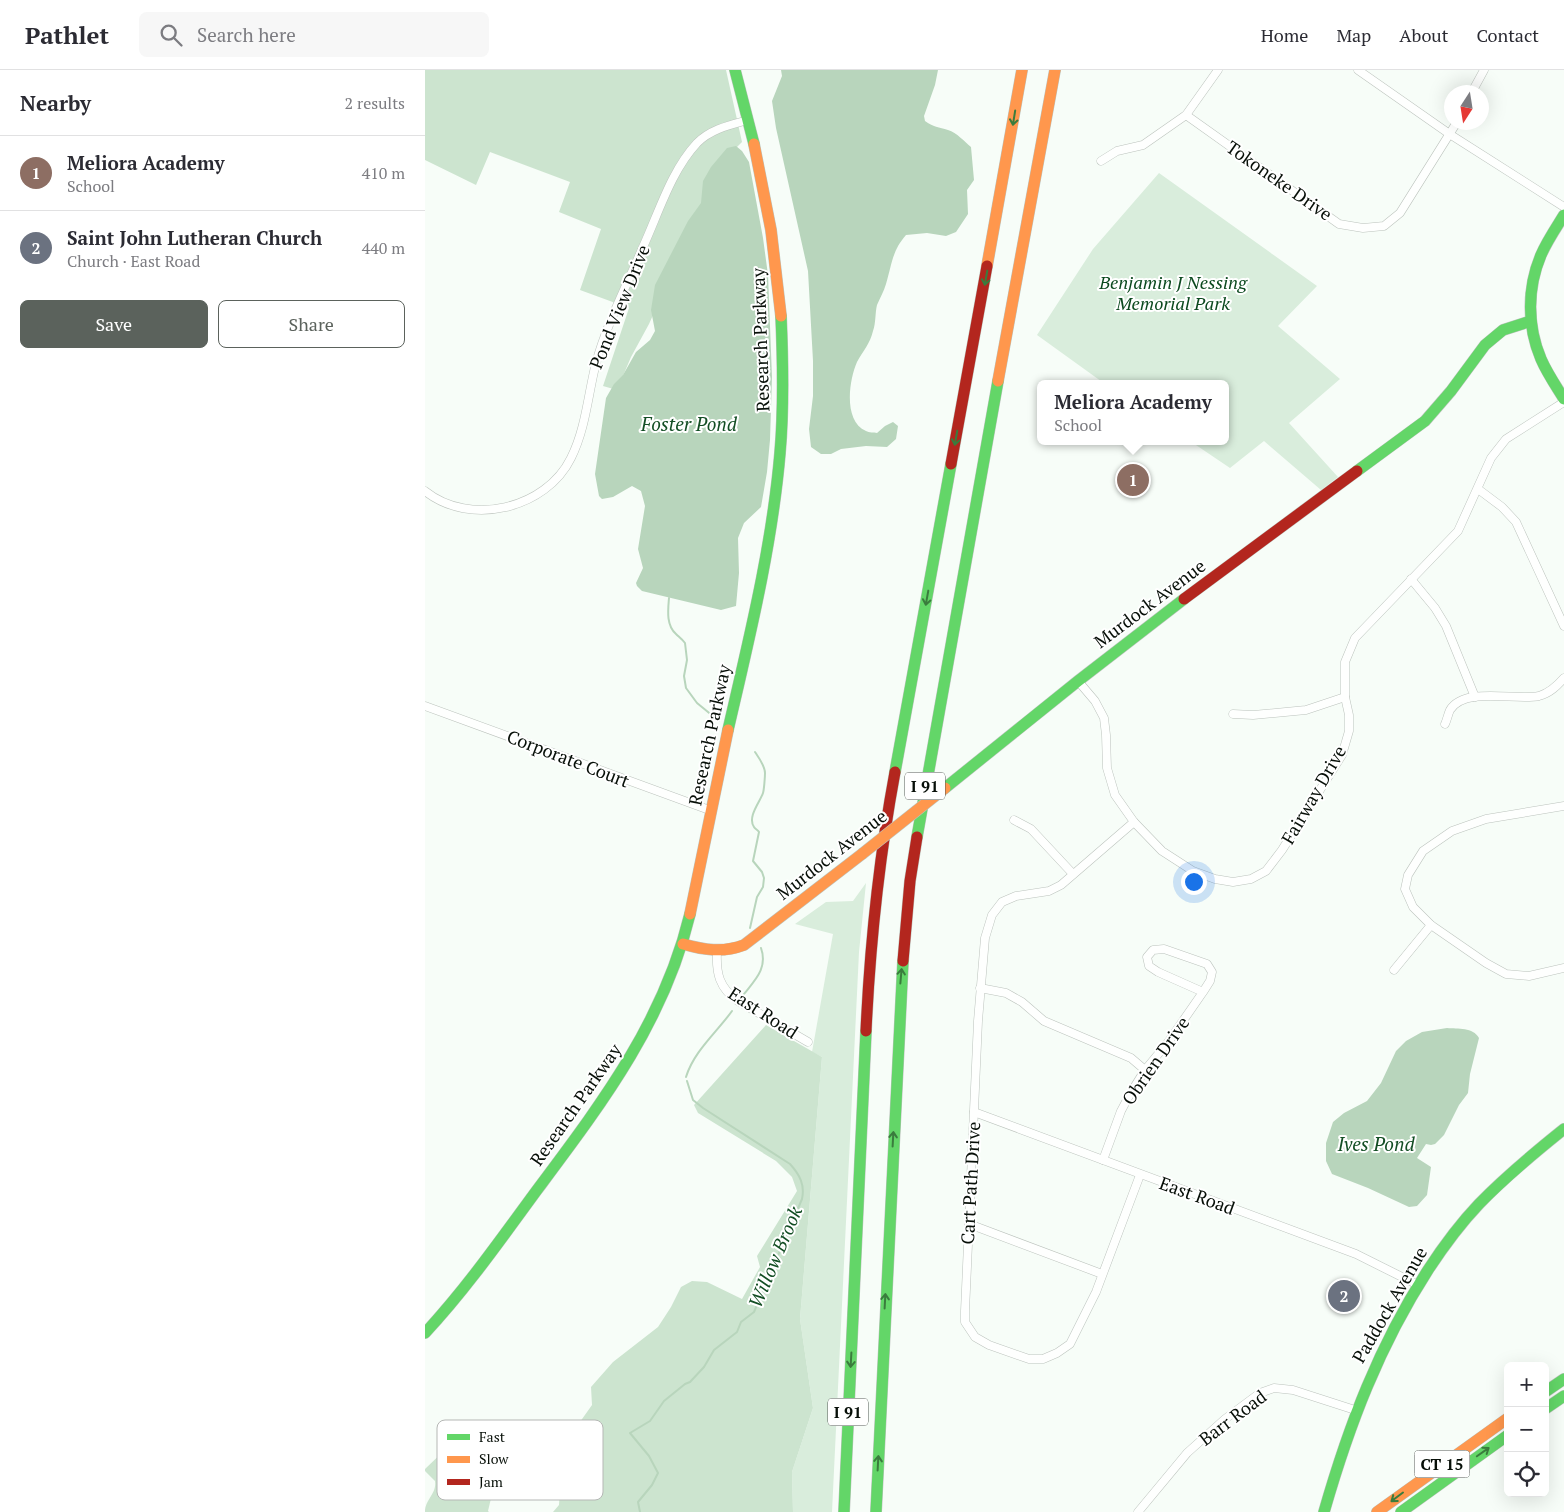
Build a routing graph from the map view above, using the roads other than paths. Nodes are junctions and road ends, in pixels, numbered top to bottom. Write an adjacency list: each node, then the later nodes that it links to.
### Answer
1 (735, 70): 9 (main road, Research Parkway)
2 (1022, 70): 57 (main road, I 91, one-way to 57)
3 (1055, 70): 58 (main road, I 91, one-way to 3)
4 (1218, 70): 8 (street)
5 (1358, 70): 11 (street)
6 (1484, 70): 7 (street)
7 (1476, 85)
8 (1187, 115): 11 (street, Tokoneke Drive); 12 (street)
9 (748, 120): 18 (street, Pond View Drive); 29 (main road, Research Parkway)
10 (1453, 130): 11 (street, Tokoneke Drive)
11 (1451, 135): 13 (street)
12 (1101, 161)
13 (1564, 207)
14 (1564, 215): 15 (main road)
15 (1531, 322): 16 (main road); 22 (main road, Murdock Avenue)
16 (1564, 400): 17 (street, Fairway Drive)
17 (1478, 489): 19 (street, Fairway Drive); 20 (street)
18 (425, 491)
19 (1411, 579): 23 (street, Fairway Drive); 24 (street)
20 (1564, 626)
21 (1564, 678): 24 (street)
22 (1078, 681): 31 (street, Fairway Drive); 35 (main road, Murdock Avenue, bridge)
23 (1345, 697): 26 (street); 31 (street, Fairway Drive)
24 (1475, 697): 27 (street)
25 (425, 706): 29 (street, Corporate Court)
26 (1233, 714)
27 (1445, 724)
28 (1564, 806): 33 (street)
29 (711, 811): 34 (main road, Research Parkway)
30 (1014, 820): 32 (street)
31 (1134, 822): 32 (street, Cart Path Drive)
32 (1073, 874): 38 (street, Cart Path Drive)
33 (1431, 925): 36 (street); 37 (street)
34 (683, 944): 35 (main road, Murdock Avenue); 49 (main road, Research Parkway)
35 (717, 952): 40 (street, East Road)
36 (1564, 968)
37 (1394, 970)
38 (980, 988): 41 (street); 42 (street, Cart Path Drive)
39 (1203, 992): 39 (street, Obrien Drive); 41 (street, Obrien Drive)
40 (808, 1042)
41 (1145, 1070): 44 (street, Obrien Drive)
42 (974, 1112): 44 (street, East Road); 46 (street, Cart Path Drive)
43 (1564, 1129): 48 (main road, Paddock Avenue)
44 (1103, 1160): 45 (street, East Road)
45 (1140, 1175): 47 (street, Cart Path Drive); 48 (street, East Road)
46 (969, 1224): 47 (street); 47 (street, Cart Path Drive)
47 (1102, 1274)
48 (1418, 1285): 54 (main road, Paddock Avenue)
49 (425, 1333)
50 (1564, 1379): 51 (main road)
51 (1549, 1389)
52 (1564, 1396): 53 (main road)
53 (1548, 1407)
54 (1355, 1410): 59 (street, Barr Road); 60 (main road, Paddock Avenue)
55 (1504, 1421): 61 (main road, CT 15, one-way to 61)
56 (1504, 1438): 62 (main road, CT 15, one-way to 56)
57 (844, 1512)
58 (876, 1512)
59 (1138, 1512)
60 (1324, 1512)
61 (1377, 1512)
62 (1401, 1512)

